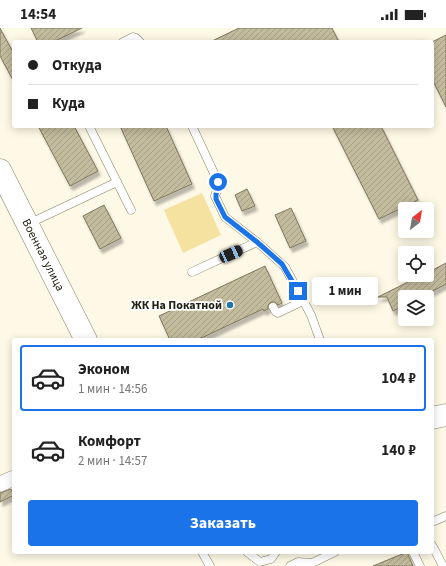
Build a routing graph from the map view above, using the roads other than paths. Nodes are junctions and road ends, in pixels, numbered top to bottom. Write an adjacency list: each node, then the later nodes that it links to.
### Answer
1 (127, 40): 2 (lane)
2 (139, 40)
3 (90, 128): 6 (lane)
4 (193, 128): 9 (lane)
5 (0, 170): 8 (main road, Военная улица)
6 (117, 182): 7 (lane); 8 (lane)
7 (131, 210)
8 (27, 224): 13 (main road, Военная улица)
9 (257, 242): 10 (lane); 11 (lane)
10 (192, 272)
11 (303, 301): 12 (lane); 14 (lane)
12 (273, 307)
13 (85, 338)
14 (319, 338)
15 (446, 415): 16 (main road)
16 (434, 418)
17 (12, 479): 18 (street)
18 (0, 484)
19 (446, 516): 20 (lane)
20 (434, 521)
21 (434, 549): 31 (lane)
22 (203, 554): 28 (lane)
23 (250, 554): 24 (lane)
24 (275, 554)
25 (332, 554): 27 (lane)
26 (415, 554): 30 (lane)
27 (313, 565): 29 (lane)
28 (210, 566)
29 (290, 566)
30 (420, 566)
31 (443, 566)

